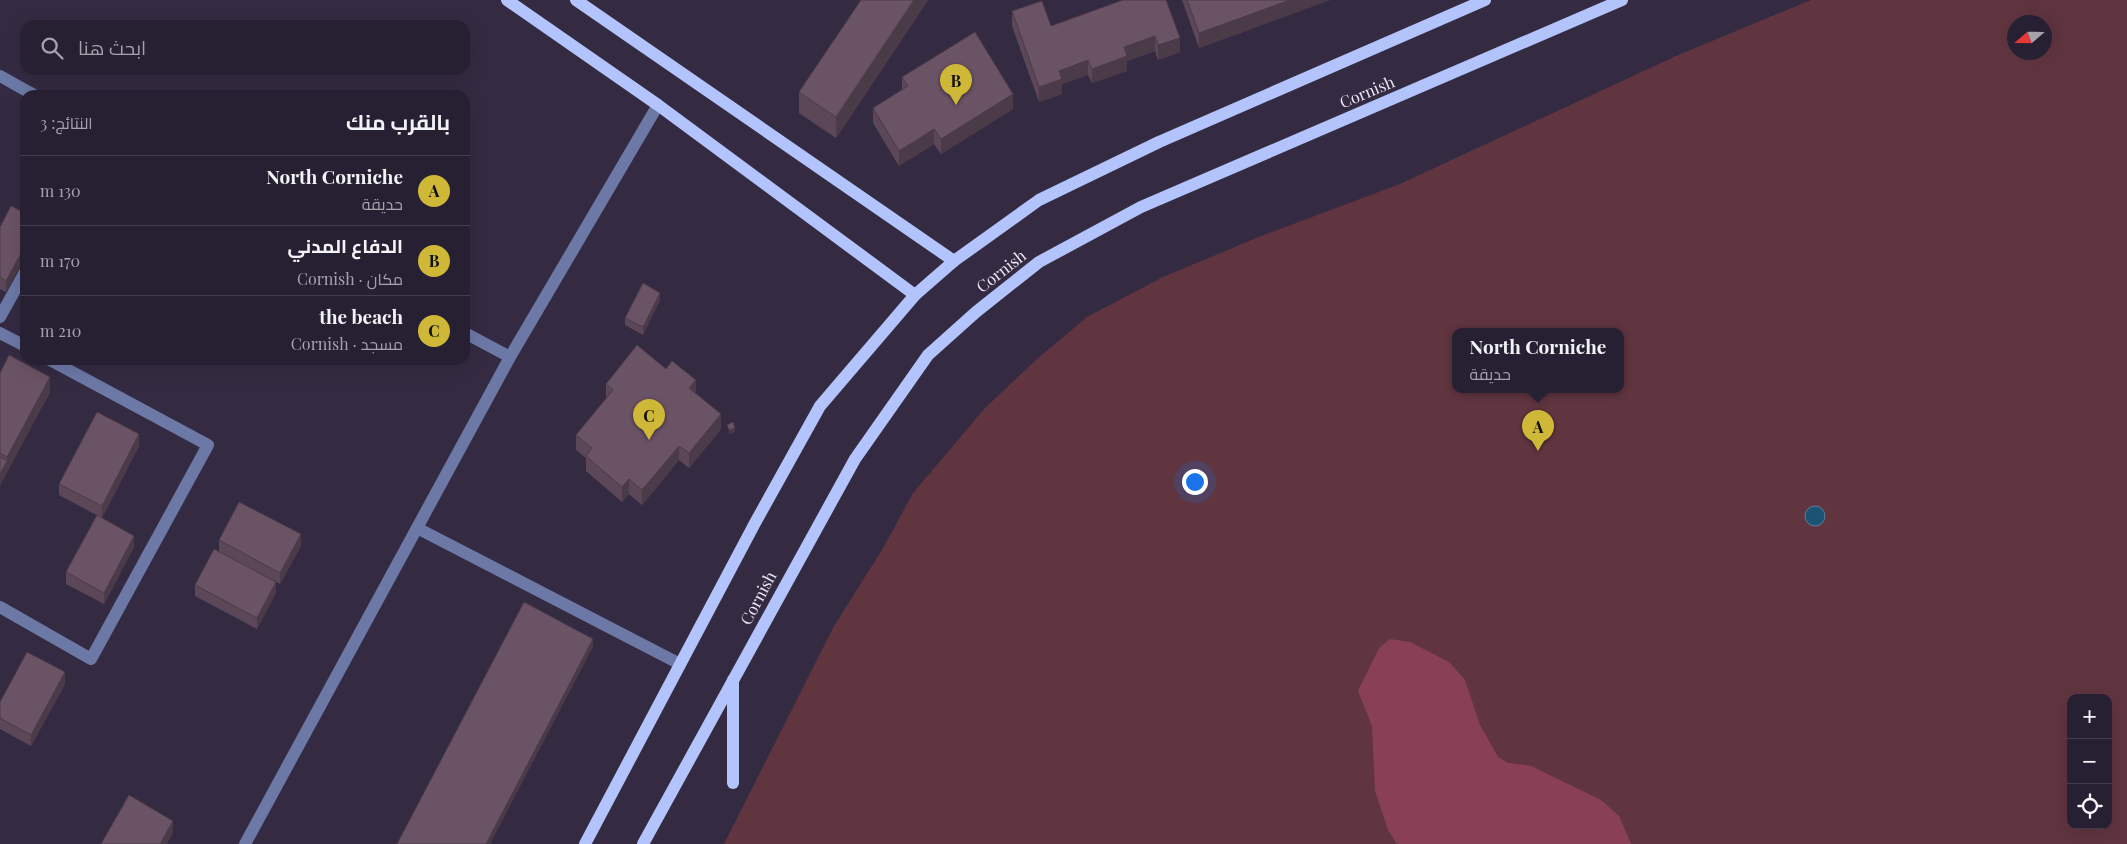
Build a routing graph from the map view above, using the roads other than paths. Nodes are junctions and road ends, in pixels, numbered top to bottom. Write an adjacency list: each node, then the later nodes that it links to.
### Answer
1 (507, 0): 7 (main road)
2 (576, 0): 8 (main road)
3 (1485, 0): 8 (main road)
4 (1622, 0): 20 (main road, Cornish)
5 (0, 76): 6 (street)
6 (25, 90)
7 (658, 105): 10 (main road); 15 (street)
8 (954, 261): 10 (main road)
9 (20, 281): 11 (street)
10 (915, 295): 19 (main road)
11 (0, 317)
12 (0, 333): 14 (street)
13 (470, 336): 15 (street)
14 (20, 343)
15 (510, 357): 17 (street)
16 (59, 365): 18 (street)
17 (417, 528): 19 (street); 22 (street)
18 (0, 607)
19 (680, 664): 23 (main road)
20 (732, 679): 21 (main road); 24 (main road, Cornish)
21 (733, 783)
22 (245, 844)
23 (585, 844)
24 (643, 844)

